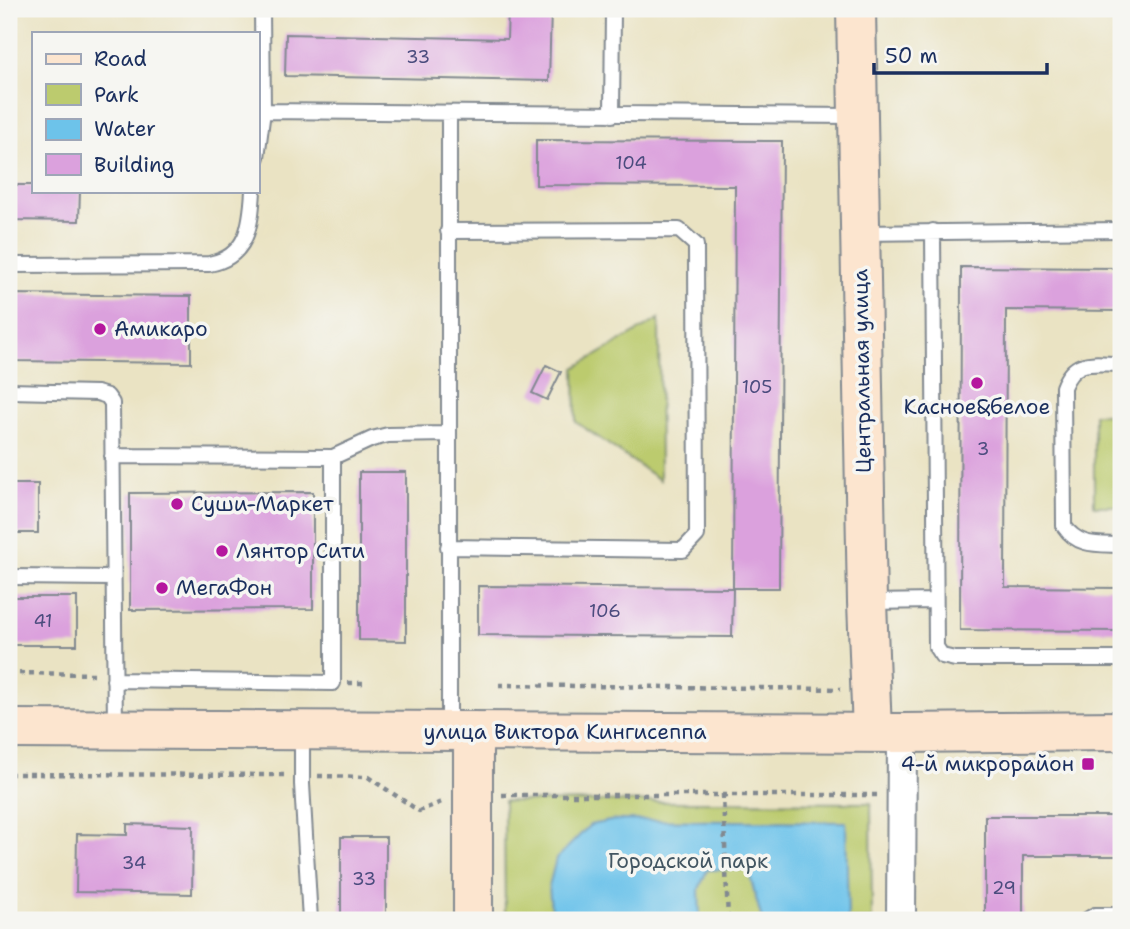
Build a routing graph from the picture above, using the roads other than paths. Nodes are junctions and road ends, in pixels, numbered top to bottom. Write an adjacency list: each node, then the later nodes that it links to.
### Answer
1 (262, 9): 4 (lane)
2 (613, 9): 6 (lane)
3 (856, 9): 7 (street, Центральная улица)
4 (264, 111): 5 (lane); 8 (lane)
5 (449, 114): 6 (lane); 11 (lane)
6 (612, 115): 7 (lane)
7 (857, 116): 13 (street, Центральная улица)
8 (259, 145)
9 (253, 192): 14 (lane)
10 (1121, 230): 12 (lane)
11 (448, 231): 17 (lane); 21 (lane)
12 (933, 231): 13 (lane); 24 (lane)
13 (859, 233): 25 (street, Центральная улица)
14 (9, 265)
15 (1121, 364): 20 (lane)
16 (9, 391): 18 (lane)
17 (448, 434): 19 (lane); 21 (lane)
18 (112, 456): 19 (lane); 23 (lane)
19 (333, 457): 27 (lane)
20 (1121, 545)
21 (448, 547): 32 (lane)
22 (9, 577): 23 (lane)
23 (112, 578): 27 (lane)
24 (935, 601): 25 (lane); 26 (lane)
25 (867, 602): 33 (street, Центральная улица)
26 (1121, 659)
27 (114, 680): 30 (lane)
28 (9, 729): 30 (street, улица Виктора Кингисеппа)
29 (302, 730): 30 (street, улица Виктора Кингисеппа); 32 (street, улица Виктора Кингисеппа); 35 (lane)
30 (115, 731)
31 (1121, 731): 33 (street, улица Виктора Кингисеппа)
32 (461, 732): 33 (street, улица Виктора Кингисеппа); 36 (street)
33 (887, 732): 37 (street)
34 (1121, 915): 38 (lane)
35 (310, 920)
36 (473, 920)
37 (901, 920)
38 (1087, 920)

